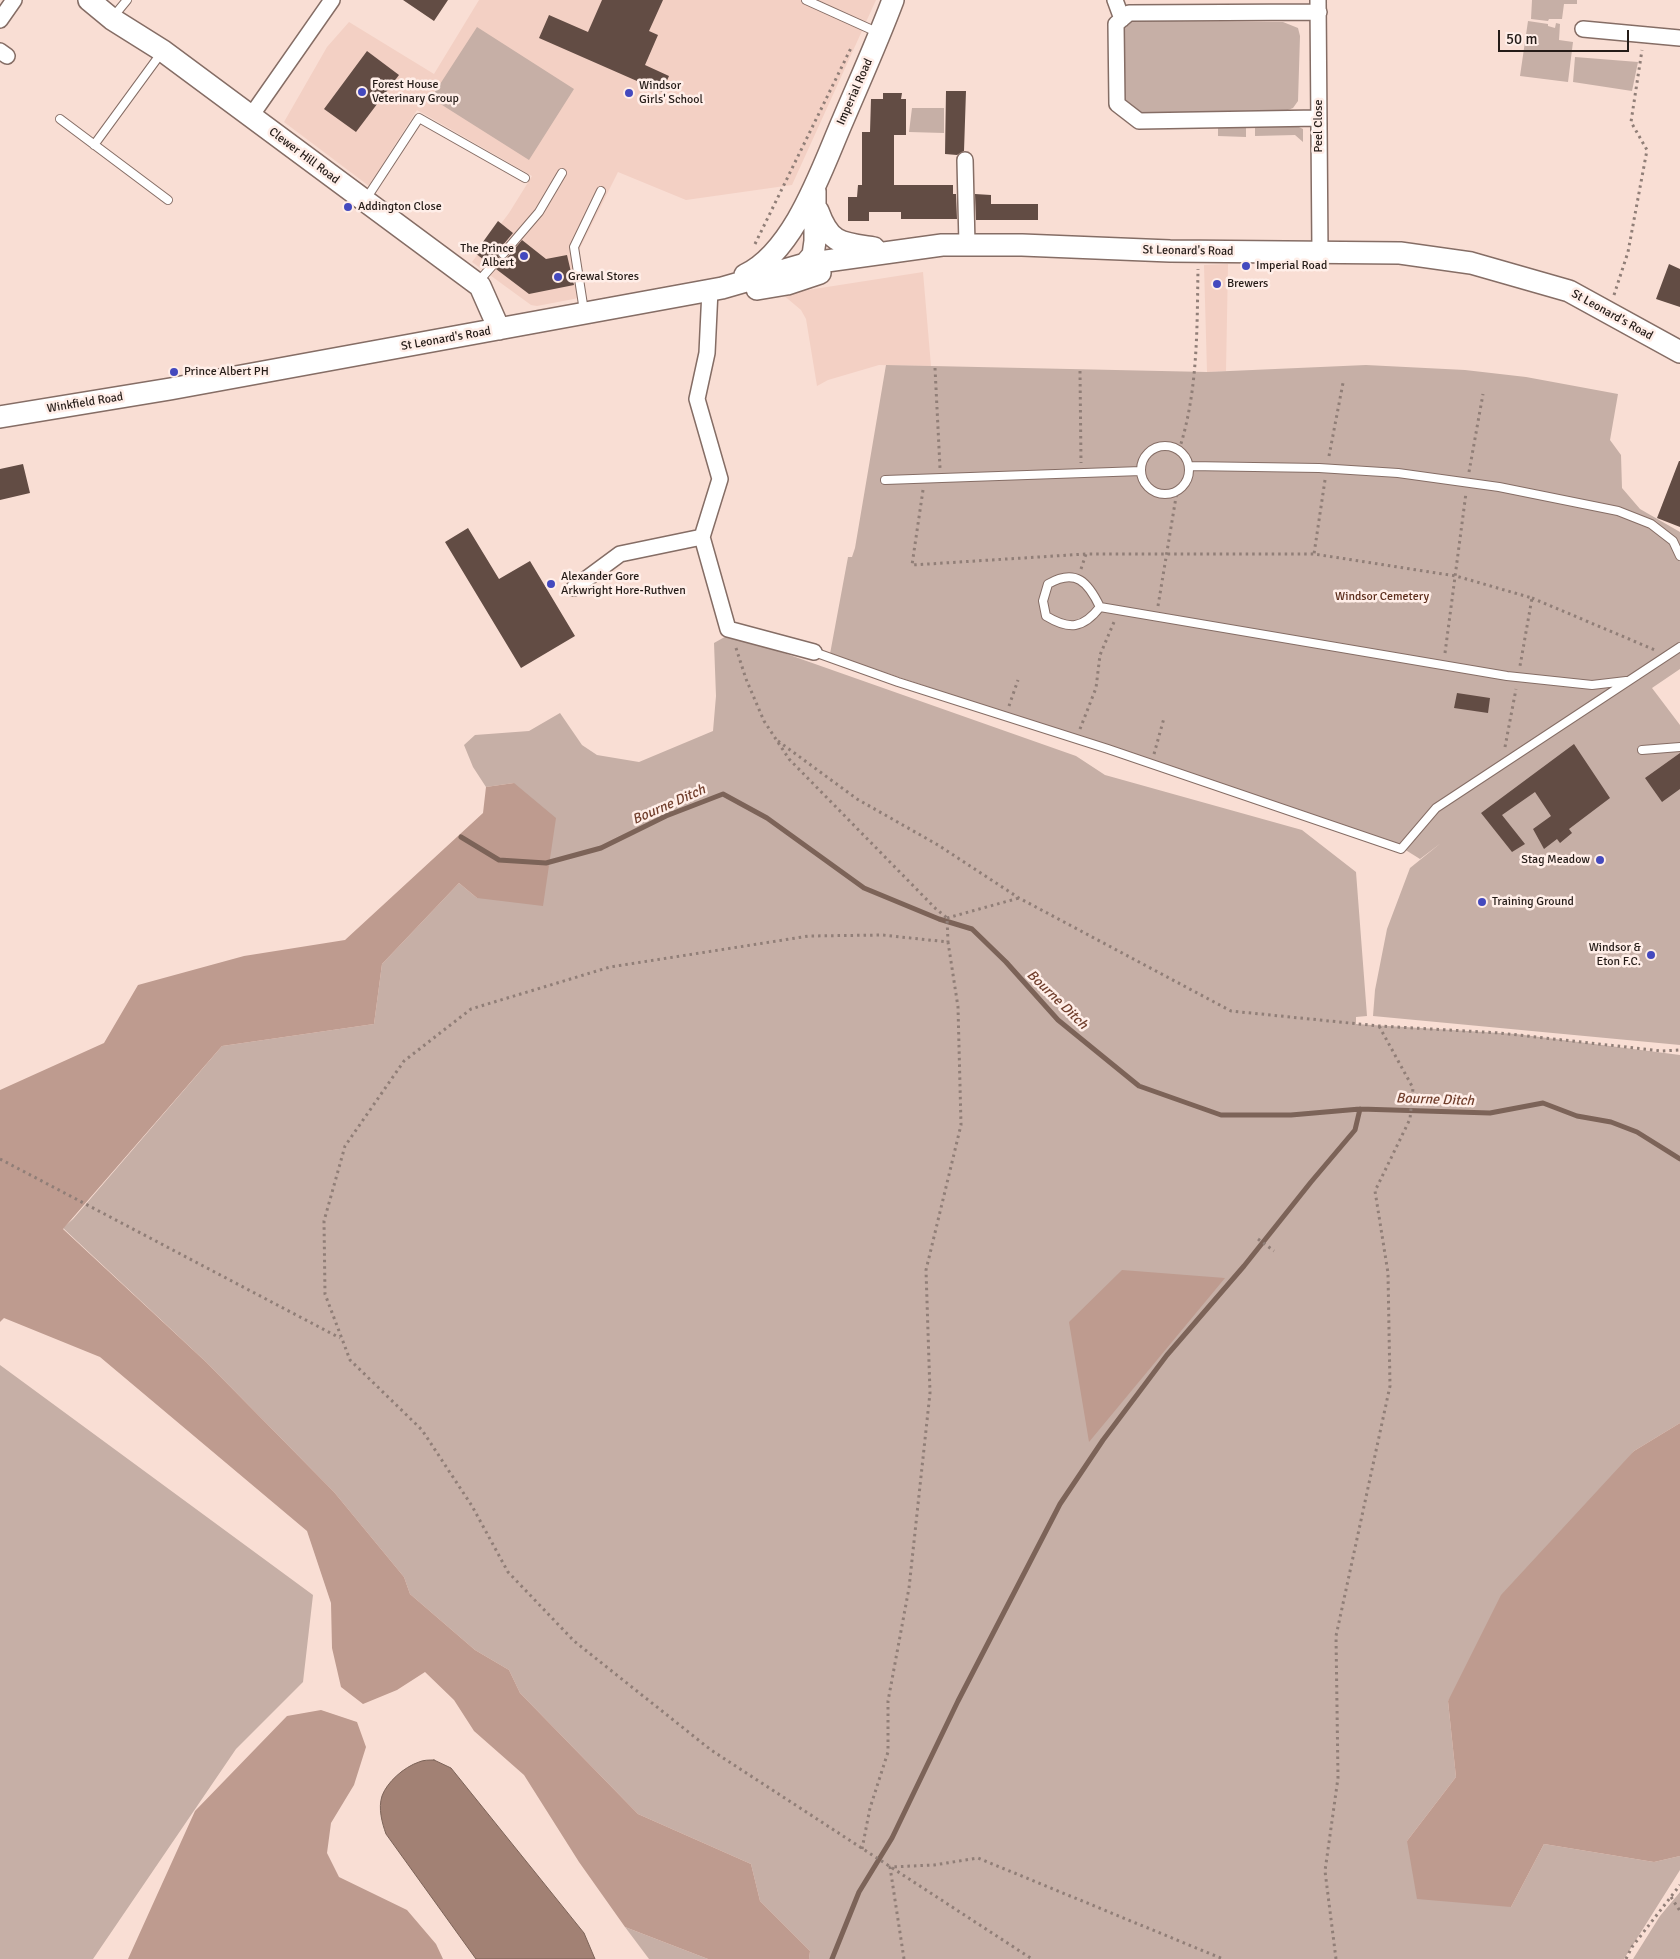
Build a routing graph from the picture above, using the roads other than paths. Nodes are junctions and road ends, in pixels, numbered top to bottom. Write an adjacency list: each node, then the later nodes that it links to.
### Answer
1 (14, 0): 11 (street)
2 (89, 0): 9 (main road, Clewer Hill Road)
3 (126, 0): 9 (lane)
4 (332, 0): 16 (street)
5 (806, 0): 13 (lane)
6 (893, 0): 13 (main road, Imperial Road)
7 (1114, 0): 10 (street)
8 (1319, 6): 10 (street); 17 (street, Peel Close)
9 (112, 19): 15 (main road, Clewer Hill Road)
10 (1122, 19): 17 (street)
11 (0, 20)
12 (1584, 29): 14 (street)
13 (871, 30): 24 (main road, Imperial Road)
14 (1680, 38)
15 (163, 51): 16 (main road, Clewer Hill Road); 19 (lane)
16 (251, 116): 26 (main road, Clewer Hill Road)
17 (1319, 118): 29 (street, Peel Close)
18 (60, 119): 19 (lane)
19 (94, 145): 25 (lane)
20 (965, 160): 27 (street)
21 (562, 173): 30 (lane)
22 (525, 178): 26 (lane)
23 (601, 191): 37 (lane)
24 (811, 199): 28 (main road); 32 (main road, Imperial Road); 34 (main road, Imperial Road); 36 (main road, Imperial Road)
25 (168, 200)
26 (365, 201): 35 (main road, Clewer Hill Road)
27 (967, 245): 28 (main road, St Leonard's Road); 29 (main road, St Leonard's Road)
28 (899, 252): 31 (main road, St Leonard's Road)
29 (1320, 252): 39 (main road, St Leonard's Road)
30 (503, 254)
31 (857, 258): 32 (main road, St Leonard's Road); 34 (main road, St Leonard's Road)
32 (805, 264): 34 (main road, Imperial Road)
33 (492, 266): 35 (lane)
34 (785, 277): 36 (main road, St Leonard's Road)
35 (476, 284): 38 (main road, Clewer Hill Road)
36 (716, 289): 37 (main road, St Leonard's Road); 45 (street)
37 (584, 313): 38 (main road, St Leonard's Road)
38 (500, 329): 40 (main road, St Leonard's Road)
39 (1680, 352)
40 (170, 389): 41 (main road, Winkfield Road)
41 (0, 417)
42 (1189, 466): 43 (lane); 43 (lane); 46 (lane)
43 (1141, 471): 44 (lane)
44 (885, 480)
45 (702, 537): 47 (street); 50 (street)
46 (1680, 556)
47 (574, 588)
48 (1100, 607): 48 (lane); 51 (lane)
49 (1680, 647): 51 (lane)
50 (814, 652): 51 (lane)
51 (1628, 680)
52 (1680, 747): 53 (lane)
53 (1642, 750)

